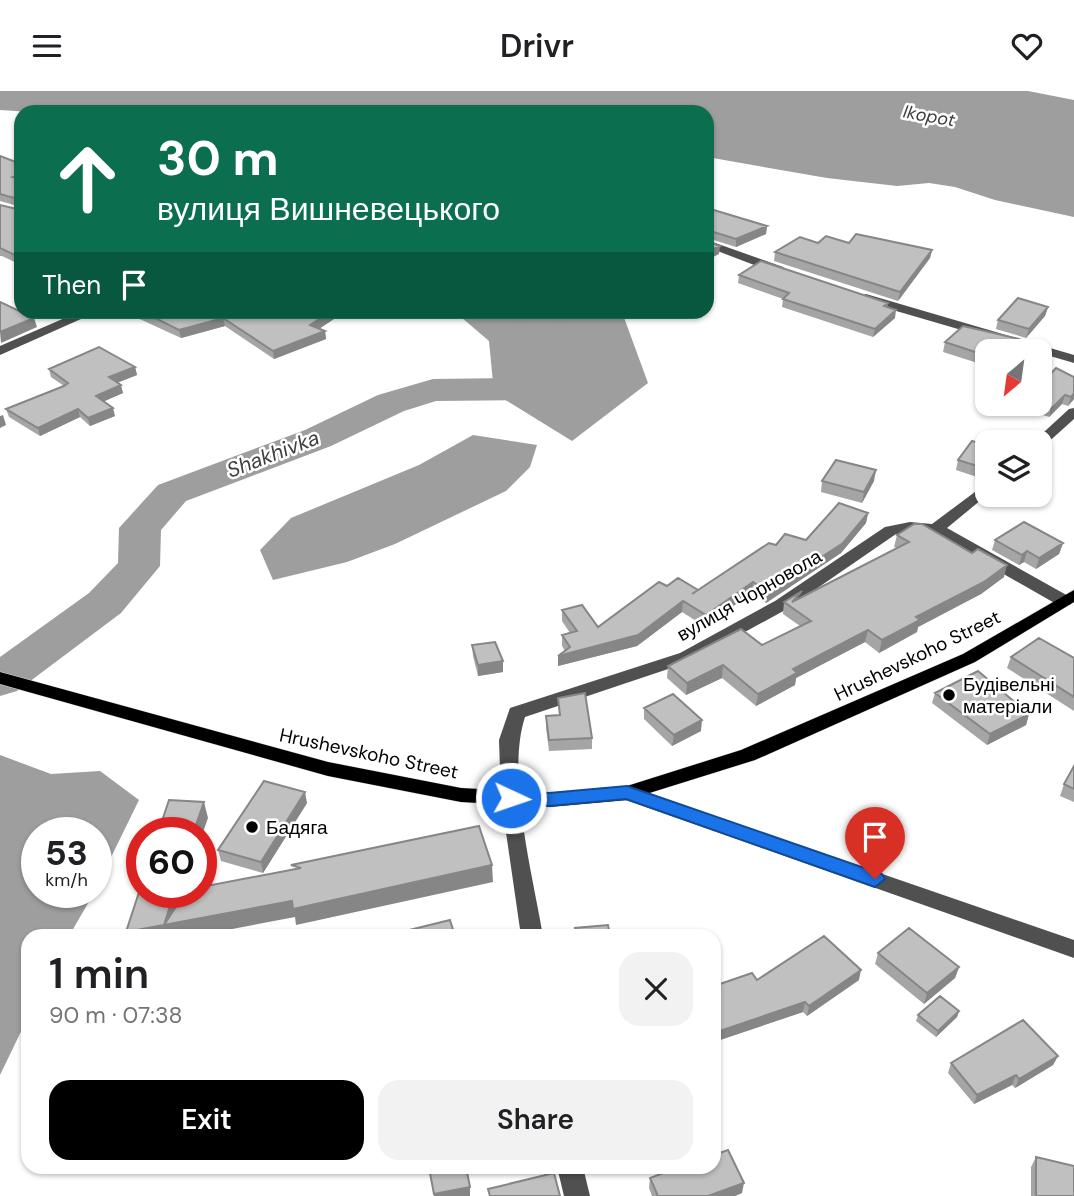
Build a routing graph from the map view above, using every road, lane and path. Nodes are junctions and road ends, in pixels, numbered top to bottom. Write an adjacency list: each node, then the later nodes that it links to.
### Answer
1 (714, 246): 2 (street)
2 (787, 273)
3 (850, 293): 6 (street)
4 (74, 319): 5 (street)
5 (0, 351)
6 (1074, 359)
7 (1074, 412): 8 (street)
8 (1052, 431)
9 (975, 498): 10 (street)
10 (936, 529): 11 (street); 14 (street, вулиця Чорновола)
11 (1069, 598): 13 (main road, Hrushevskoho Street)
12 (0, 678): 14 (main road, Hrushevskoho Street)
13 (627, 793): 14 (main road, Hrushevskoho Street); 16 (street)
14 (511, 798): 15 (street)
15 (531, 929)
16 (1074, 949)
17 (572, 1174): 18 (street)
18 (577, 1196)

